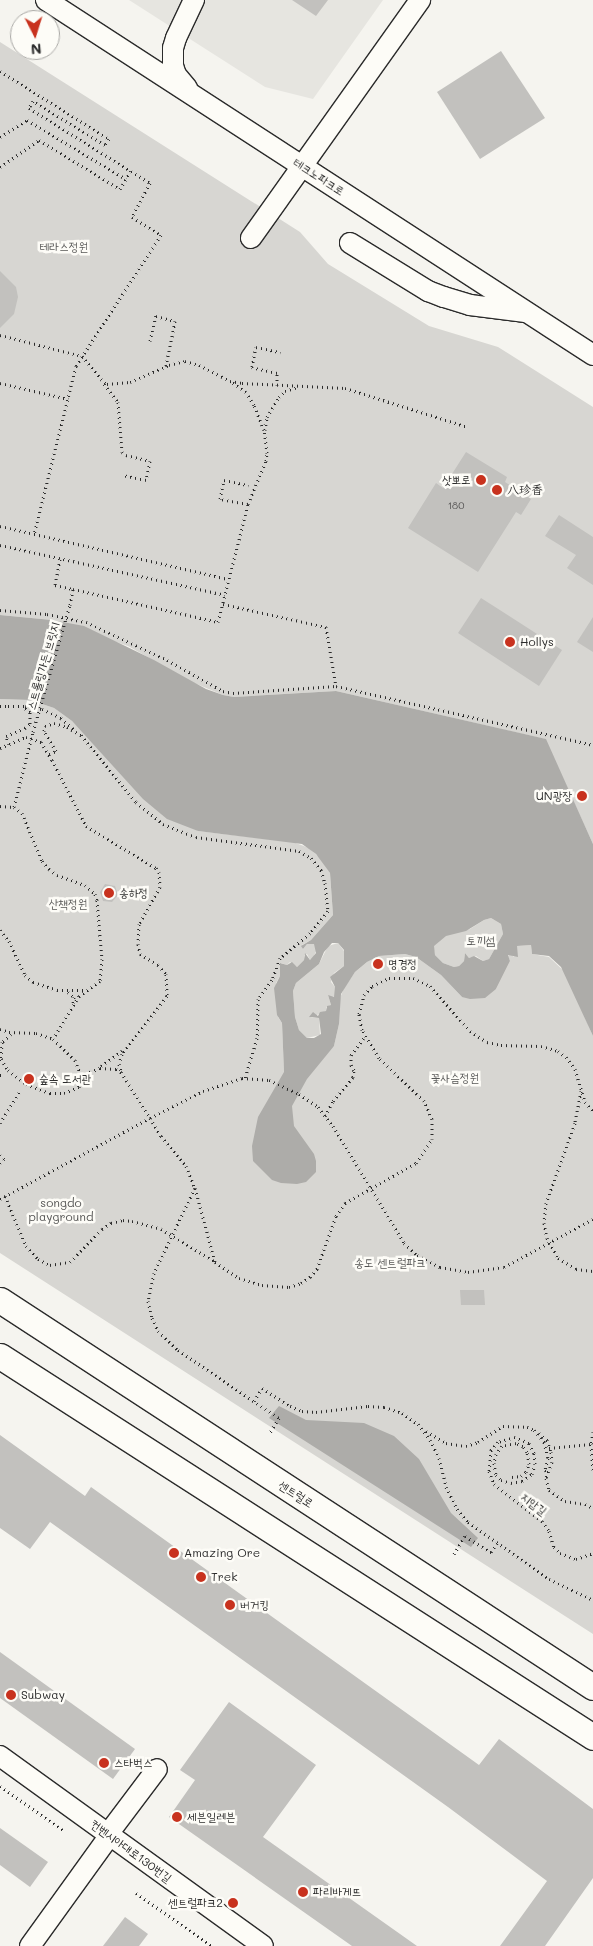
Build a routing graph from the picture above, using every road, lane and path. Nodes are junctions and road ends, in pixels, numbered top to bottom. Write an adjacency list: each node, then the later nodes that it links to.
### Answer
1 (46, 0): 5 (street, 테크노파크로)
2 (194, 0): 5 (street)
3 (420, 0): 10 (street)
4 (0, 70): 7 (path)
5 (195, 97): 10 (street, 테크노파크로)
6 (0, 137): 8 (path)
7 (104, 154): 8 (path); 11 (path)
8 (99, 163): 12 (path)
9 (0, 166): 12 (path)
10 (302, 166): 13 (street); 15 (street, 테크노파크로)
11 (131, 171): 12 (path); 20 (path)
12 (126, 179)
13 (251, 238)
14 (350, 243): 15 (street)
15 (528, 312): 19 (street, 테크노파크로)
16 (0, 335): 20 (path)
17 (150, 341): 21 (path)
18 (280, 352): 25 (path)
19 (593, 354)
20 (82, 356): 22 (path); 27 (path)
21 (166, 366): 22 (path); 23 (path)
22 (101, 379): 30 (path)
23 (230, 381): 25 (path); 29 (path)
24 (0, 383): 27 (path)
25 (277, 385): 26 (path)
26 (308, 386): 28 (path); 29 (path)
27 (68, 399): 34 (path)
28 (468, 427)
29 (265, 436): 32 (path)
30 (123, 475)
31 (248, 485): 32 (path)
32 (248, 504): 37 (path)
33 (0, 526): 34 (path)
34 (34, 535): 37 (path)
35 (0, 545): 36 (path)
36 (60, 559): 38 (path); 39 (path)
37 (229, 579): 39 (path)
38 (73, 589): 40 (path); 46 (path, 스트롤링가든 브릿지, bridge)
39 (225, 595): 40 (path)
40 (222, 604): 42 (path)
41 (0, 610): 42 (path)
42 (336, 686): 48 (path)
43 (0, 706): 44 (path)
44 (8, 706): 45 (path); 47 (path)
45 (81, 735): 50 (path); 65 (path)
46 (31, 737): 47 (path); 50 (path); 52 (path, 스트롤링가든 브릿지)
47 (9, 744): 49 (path)
48 (592, 744)
49 (0, 748)
50 (49, 754): 61 (path)
51 (0, 806): 52 (path)
52 (14, 807): 54 (path)
53 (0, 930): 55 (path)
54 (87, 990): 55 (path); 56 (path)
55 (64, 991): 56 (path)
56 (73, 1003): 60 (path)
57 (0, 1029): 58 (path)
58 (16, 1033): 60 (path); 64 (path)
59 (364, 1038): 66 (path); 69 (path); 75 (path)
60 (53, 1039): 64 (path)
61 (127, 1046): 62 (path); 63 (path)
62 (91, 1071): 63 (path); 64 (path)
63 (121, 1072): 70 (path)
64 (82, 1078)
65 (245, 1078): 69 (path); 70 (path)
66 (581, 1090): 68 (path); 80 (path)
67 (20, 1091): 71 (path)
68 (593, 1111)
69 (325, 1116): 75 (path)
70 (150, 1118): 74 (path); 76 (path)
71 (0, 1123)
72 (0, 1155): 73 (path)
73 (0, 1163)
74 (194, 1188): 79 (path); 81 (path)
75 (371, 1188): 80 (path); 81 (path)
76 (5, 1196): 77 (path); 79 (path)
77 (0, 1199)
78 (593, 1219): 80 (path)
79 (172, 1234): 81 (path); 85 (path)
80 (550, 1244): 82 (path)
81 (215, 1262)
82 (593, 1272)
83 (0, 1300): 98 (main road, 센트럴로)
84 (0, 1356): 99 (main road)
85 (254, 1401): 86 (path); 88 (path)
86 (418, 1424): 90 (path); 94 (path)
87 (593, 1432): 89 (path)
88 (269, 1434)
89 (591, 1444): 90 (path); 91 (path)
90 (548, 1448): 93 (path, 지압길)
91 (593, 1470)
92 (512, 1477): 96 (path, 지압길)
93 (593, 1508)
94 (497, 1543): 95 (path); 97 (path)
95 (454, 1554)
96 (593, 1554)
97 (593, 1600)
98 (593, 1687)
99 (593, 1737)
100 (0, 1756): 104 (street, 컨벤시아대로130번길)
101 (158, 1769): 104 (street)
102 (0, 1786): 103 (path)
103 (64, 1831)
104 (109, 1835): 106 (street); 108 (street, 컨벤시아대로130번길)
105 (136, 1893): 107 (path)
106 (30, 1946)
107 (212, 1946)
108 (263, 1946)

